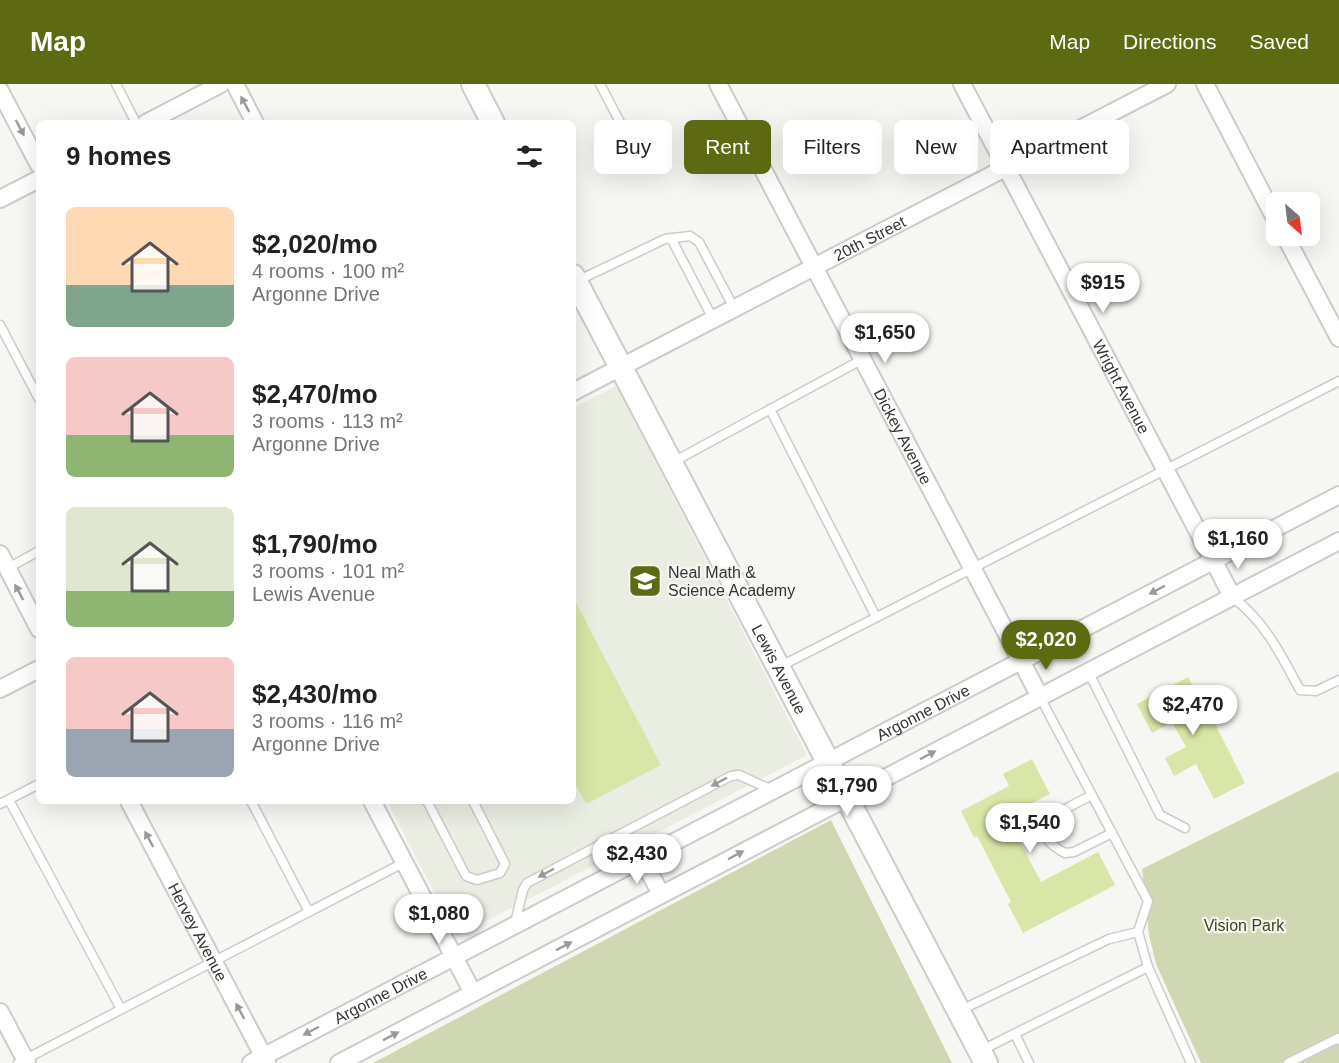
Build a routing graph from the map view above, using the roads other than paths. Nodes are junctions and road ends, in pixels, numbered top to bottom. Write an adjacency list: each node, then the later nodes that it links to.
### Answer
1 (116, 84): 11 (lane)
2 (221, 84): 12 (street)
3 (235, 84): 13 (street, one-way to 3)
4 (473, 84): 14 (main road)
5 (600, 84): 15 (lane)
6 (718, 84): 26 (street, Dickey Avenue)
7 (962, 84): 17 (street, Wright Avenue)
8 (1167, 84): 16 (street, 20th Street)
9 (1205, 84): 23 (street)
10 (0, 91): 18 (street, one-way to 18)
11 (134, 120)
12 (152, 120)
13 (253, 120)
14 (492, 120)
15 (619, 120)
16 (1097, 120)
17 (990, 137)
18 (36, 159)
19 (993, 174): 26 (street, 20th Street)
20 (1010, 174): 40 (street, Wright Avenue)
21 (36, 180): 22 (street)
22 (0, 199)
23 (1266, 201)
24 (671, 238): 27 (lane); 29 (lane); 30 (lane)
25 (1290, 246): 32 (street)
26 (814, 267): 29 (street, 20th Street); 33 (street, Dickey Avenue)
27 (576, 279)
28 (576, 281): 34 (main road, Lewis Avenue)
29 (734, 308): 30 (street, 20th Street)
30 (713, 319): 34 (street, 20th Street)
31 (0, 325): 37 (lane)
32 (1339, 338)
33 (862, 359): 38 (lane); 46 (street, Dickey Avenue)
34 (621, 367): 36 (street, 20th Street); 39 (main road, Lewis Avenue)
35 (1339, 381): 40 (lane)
36 (576, 390)
37 (36, 393)
38 (770, 409): 39 (lane); 48 (lane)
39 (671, 463): 51 (main road, Lewis Avenue)
40 (1165, 469): 44 (street, Wright Avenue); 46 (lane)
41 (1339, 495): 44 (street, Argonne Drive)
42 (1339, 541): 47 (street)
43 (36, 552): 45 (lane)
44 (1213, 561): 47 (street, Wright Avenue); 50 (street, Argonne Drive, one-way to 50)
45 (2, 565): 49 (street, one-way to 45)
46 (972, 568): 48 (lane); 50 (street, Dickey Avenue)
47 (1232, 596): 53 (street); 54 (lane)
48 (876, 617): 51 (lane)
49 (36, 624)
50 (1021, 661): 56 (street, Dickey Avenue); 57 (street, Argonne Drive)
51 (777, 667): 57 (main road, Lewis Avenue)
52 (36, 671): 55 (street)
53 (1088, 671): 56 (street); 69 (lane)
54 (1339, 680)
55 (0, 689)
56 (1040, 697): 60 (lane); 61 (street, one-way to 56)
57 (827, 762): 59 (street, Argonne Drive); 61 (main road, Lewis Avenue)
58 (36, 786): 62 (lane)
59 (772, 791): 71 (street, Argonne Drive); 75 (lane, one-way to 75)
60 (1092, 795): 70 (lane); 70 (lane)
61 (846, 798): 73 (street, one-way to 61); 82 (main road, Lewis Avenue)
62 (9, 800): 63 (lane); 81 (lane)
63 (0, 804)
64 (131, 804): 78 (street, Hervey Avenue, one-way to 64)
65 (253, 804): 74 (lane)
66 (374, 804): 72 (street)
67 (429, 804): 68 (lane)
68 (475, 804)
69 (1185, 828)
70 (1112, 833): 76 (lane)
71 (642, 859): 73 (street); 75 (street, Argonne Drive)
72 (405, 862): 74 (lane); 77 (street)
73 (661, 894): 80 (street, one-way to 73)
74 (309, 912): 78 (lane)
75 (514, 925): 77 (street, Argonne Drive)
76 (1138, 932): 79 (lane); 82 (lane)
77 (454, 957): 80 (street); 87 (street, Argonne Drive, one-way to 87)
78 (214, 961): 81 (lane); 87 (street, Hervey Avenue, one-way to 78)
79 (1148, 967): 84 (lane); 91 (lane)
80 (473, 993): 89 (street, one-way to 80)
81 (121, 1009): 88 (lane)
82 (958, 1011): 86 (main road, Lewis Avenue)
83 (0, 1012): 88 (street)
84 (1015, 1034): 86 (lane); 90 (lane)
85 (1339, 1040): 92 (lane)
86 (982, 1057)
87 (261, 1061)
88 (23, 1062)
89 (339, 1063)
90 (1029, 1063)
91 (1191, 1063)
92 (1288, 1063)

